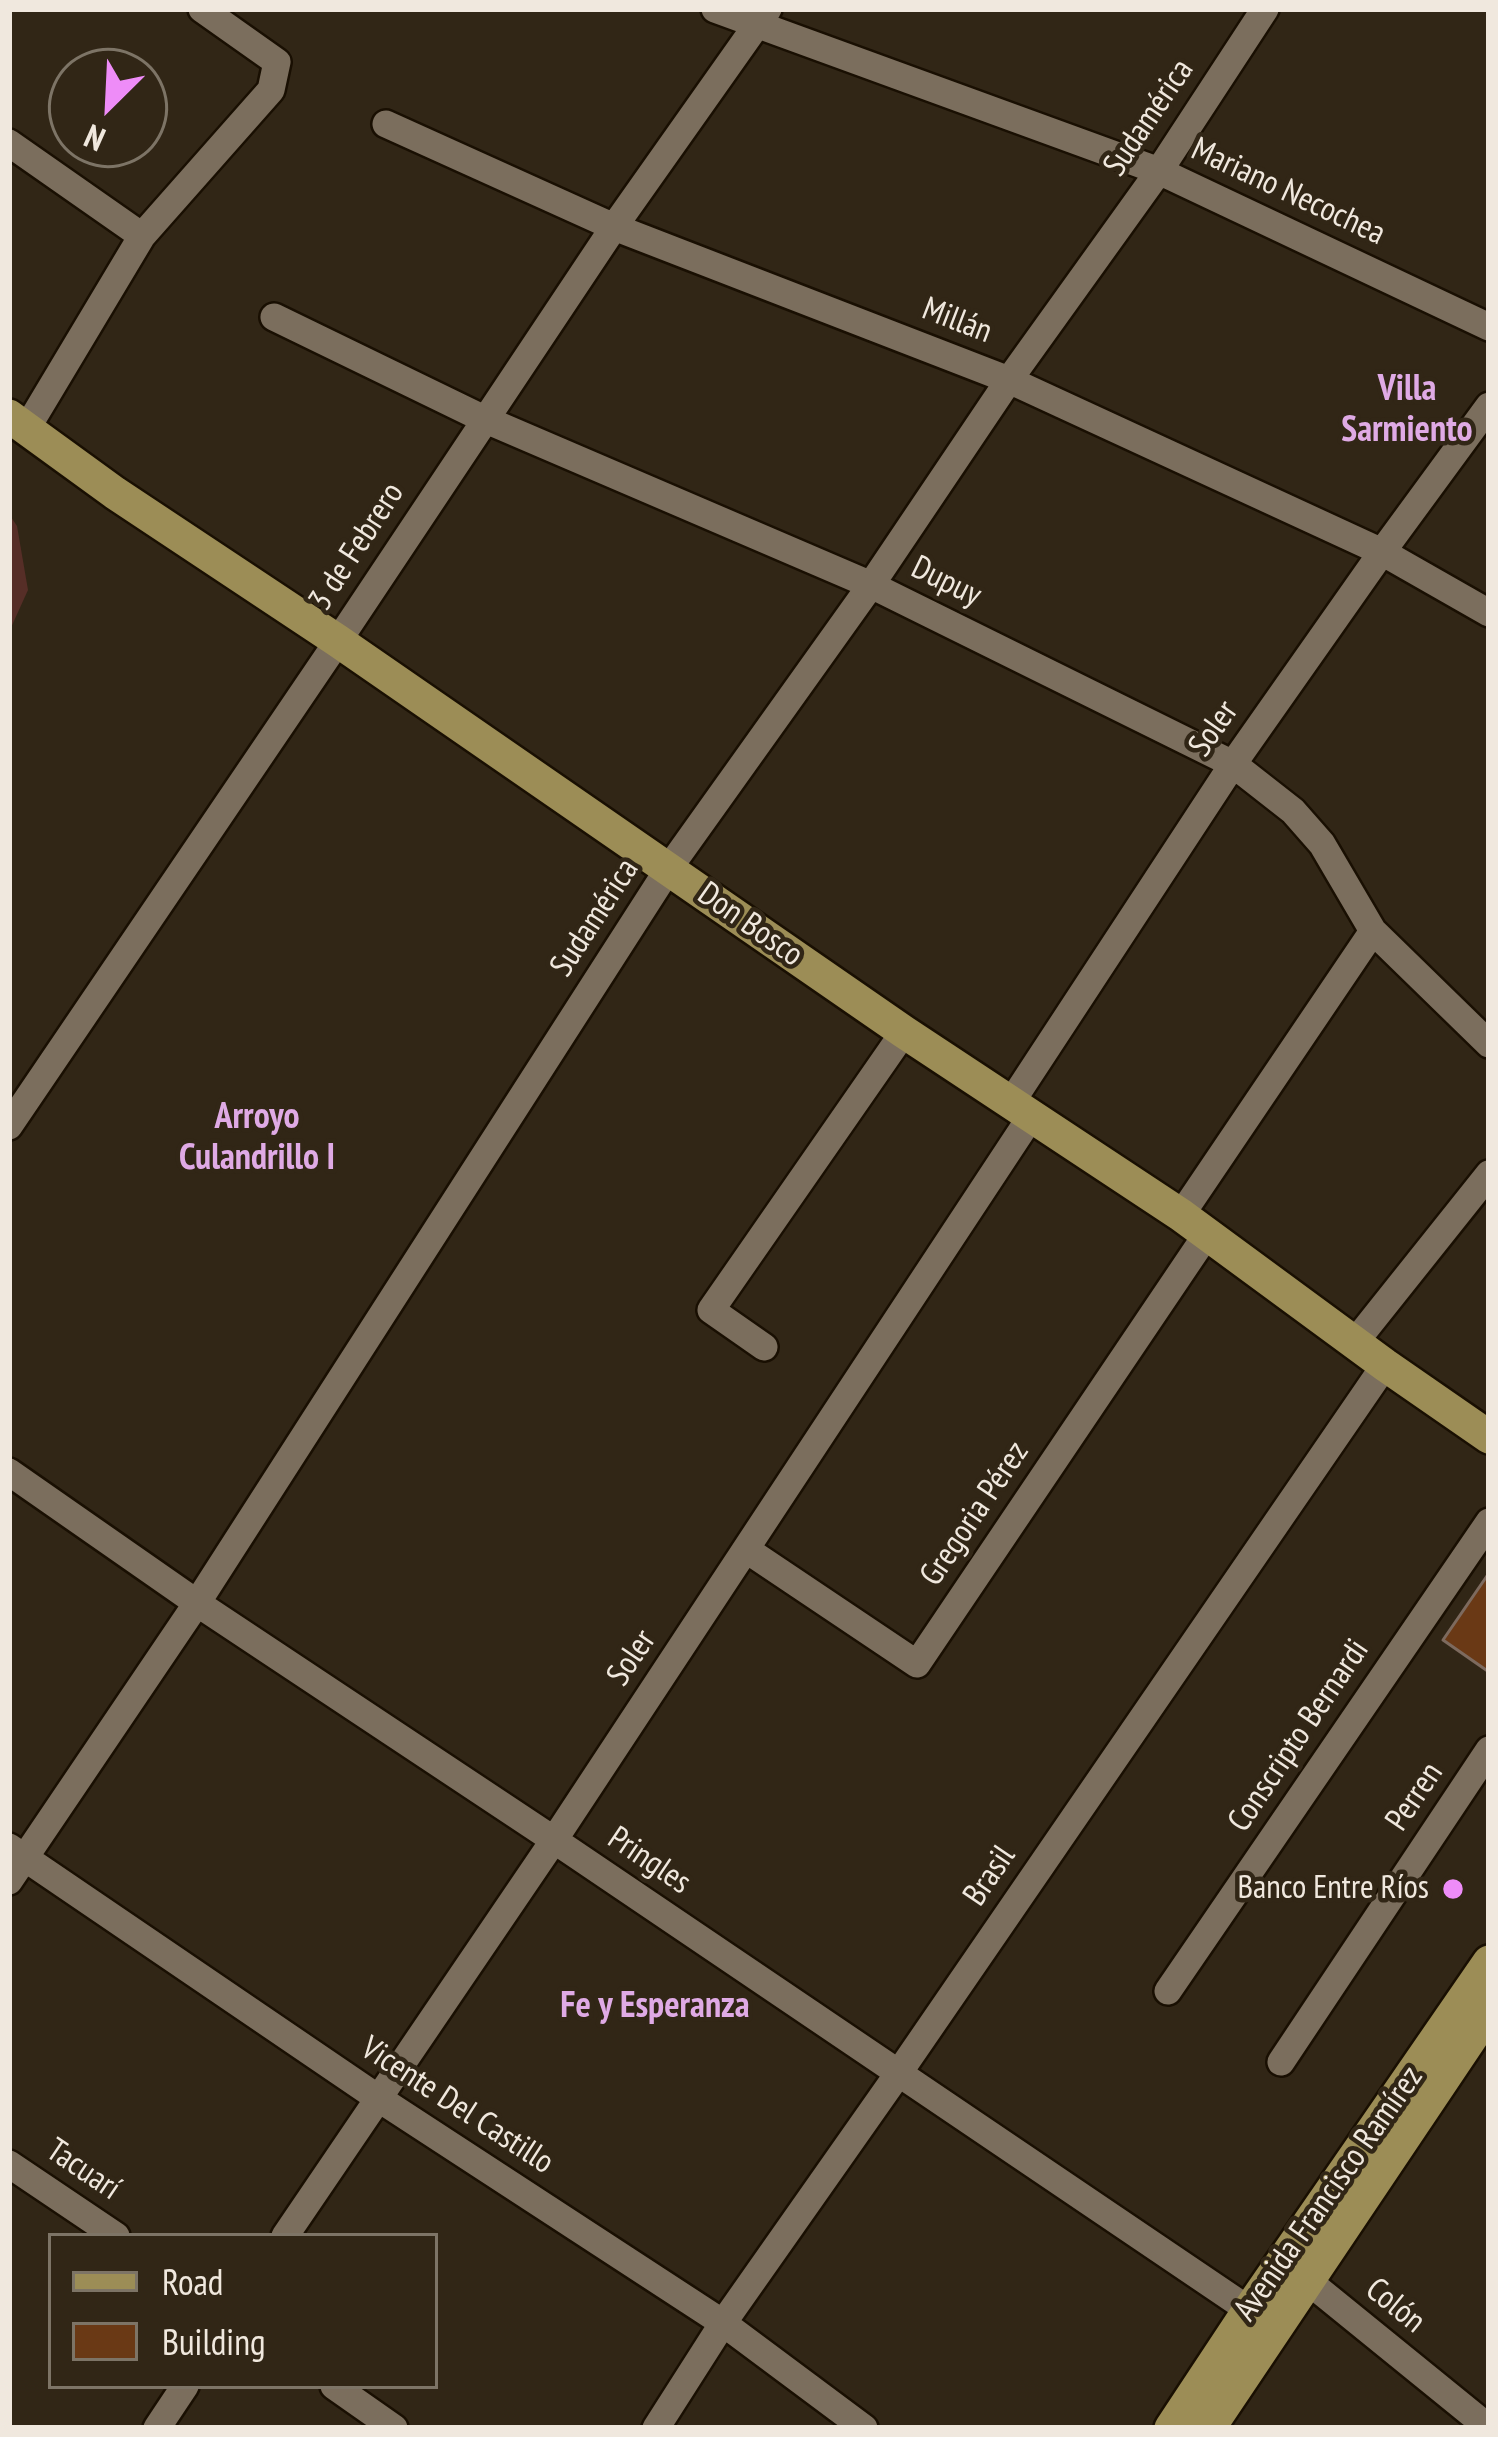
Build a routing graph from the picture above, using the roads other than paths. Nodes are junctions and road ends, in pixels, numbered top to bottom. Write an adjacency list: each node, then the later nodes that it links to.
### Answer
1 (202, 9): 9 (street)
2 (715, 9): 4 (street, Mariano Necochea)
3 (1265, 9): 7 (street, Sudamérica)
4 (763, 17): 7 (street, Mariano Necochea); 8 (street, 3 de Febrero)
5 (386, 124): 8 (street, Millán)
6 (9, 143): 9 (street)
7 (1159, 171): 11 (street, Mariano Necochea); 12 (street, Sudamérica)
8 (614, 227): 12 (street, Millán); 14 (street, 3 de Febrero)
9 (142, 236): 15 (street)
10 (274, 317): 14 (street, Dupuy)
11 (1489, 327)
12 (1009, 380): 16 (street, Millán); 17 (street, Sudamérica)
13 (1489, 406): 16 (street, Soler)
14 (484, 419): 17 (street, Dupuy); 19 (street, 3 de Febrero)
15 (18, 422): 19 (main road, Don Bosco)
16 (1382, 552): 18 (street, Millán); 20 (street, Soler)
17 (871, 585): 20 (street, Dupuy); 21 (street, Sudamérica)
18 (1489, 613)
19 (338, 641): 21 (main road, Don Bosco); 26 (street, 3 de Febrero)
20 (1233, 764): 22 (street, Dupuy); 25 (street, Soler)
21 (669, 868): 23 (main road, Don Bosco); 36 (street, Sudamérica)
22 (1373, 931): 24 (street, Dupuy); 28 (street)
23 (904, 1032): 25 (main road, Don Bosco); 30 (street)
24 (1489, 1044)
25 (1022, 1108): 28 (main road, Don Bosco); 35 (street, Soler)
26 (9, 1126)
27 (1489, 1174): 29 (street)
28 (1194, 1224): 29 (main road, Don Bosco); 35 (street, Gregoria Pérez)
29 (1355, 1342): 31 (main road, Don Bosco)
30 (764, 1347)
31 (1385, 1365): 32 (main road, Don Bosco); 44 (street, Brasil)
32 (1489, 1437)
33 (9, 1472): 36 (street, Pringles)
34 (1489, 1522): 41 (street, Conscripto Bernardi)
35 (747, 1550): 38 (street, Soler)
36 (196, 1603): 38 (street, Pringles); 39 (street, Sudamérica)
37 (1489, 1750): 43 (street, Perren)
38 (554, 1840): 44 (street, Pringles); 45 (street, Soler)
39 (14, 1862): 45 (street, Vicente Del Castillo)
40 (1489, 1962): 50 (main road, Avenida Francisco Ramírez)
41 (1168, 1991)
42 (1489, 2011): 49 (main road, Avenida Francisco Ramírez)
43 (1281, 2062)
44 (898, 2074): 50 (street, Pringles); 51 (street, Brasil)
45 (378, 2098): 48 (street, Soler); 51 (street, Vicente Del Castillo)
46 (9, 2164): 47 (street, Tacuarí)
47 (112, 2233)
48 (287, 2233)
49 (1308, 2281): 50 (street); 59 (main road, Avenida Francisco Ramírez); 60 (street, Colón)
50 (1249, 2310): 58 (main road, Avenida Francisco Ramírez)
51 (723, 2323): 56 (street, Brasil); 57 (street, Vicente Del Castillo)
52 (182, 2389): 54 (street)
53 (338, 2389): 55 (street)
54 (157, 2428)
55 (394, 2428)
56 (656, 2428)
57 (864, 2428)
58 (1171, 2428)
59 (1209, 2428)
60 (1489, 2428)

